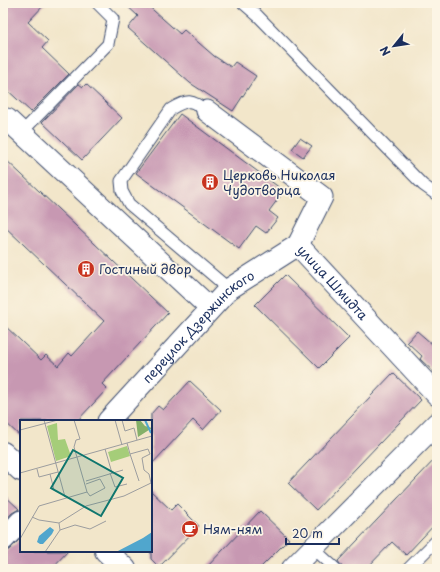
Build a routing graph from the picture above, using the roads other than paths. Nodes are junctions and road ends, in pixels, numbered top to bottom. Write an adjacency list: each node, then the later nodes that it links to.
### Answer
1 (97, 3): 4 (lane)
2 (243, 3): 5 (lane)
3 (207, 111): 6 (street, улица Шмидта); 7 (lane)
4 (9, 122): 8 (street)
5 (437, 195)
6 (298, 245): 7 (street, переулок Дзержинского); 9 (street, улица Шмидта)
7 (229, 289): 8 (street, переулок Дзержинского)
8 (210, 308): 10 (street, переулок Дзержинского)
9 (437, 395)
10 (109, 420)
11 (437, 423): 17 (street)
12 (3, 453): 13 (main road)
13 (20, 469)
14 (20, 522): 15 (street)
15 (3, 540)
16 (437, 540): 22 (lane)
17 (314, 548): 20 (street); 21 (lane)
18 (107, 552): 19 (main road)
19 (125, 569)
20 (292, 569)
21 (336, 569)
22 (408, 569)

